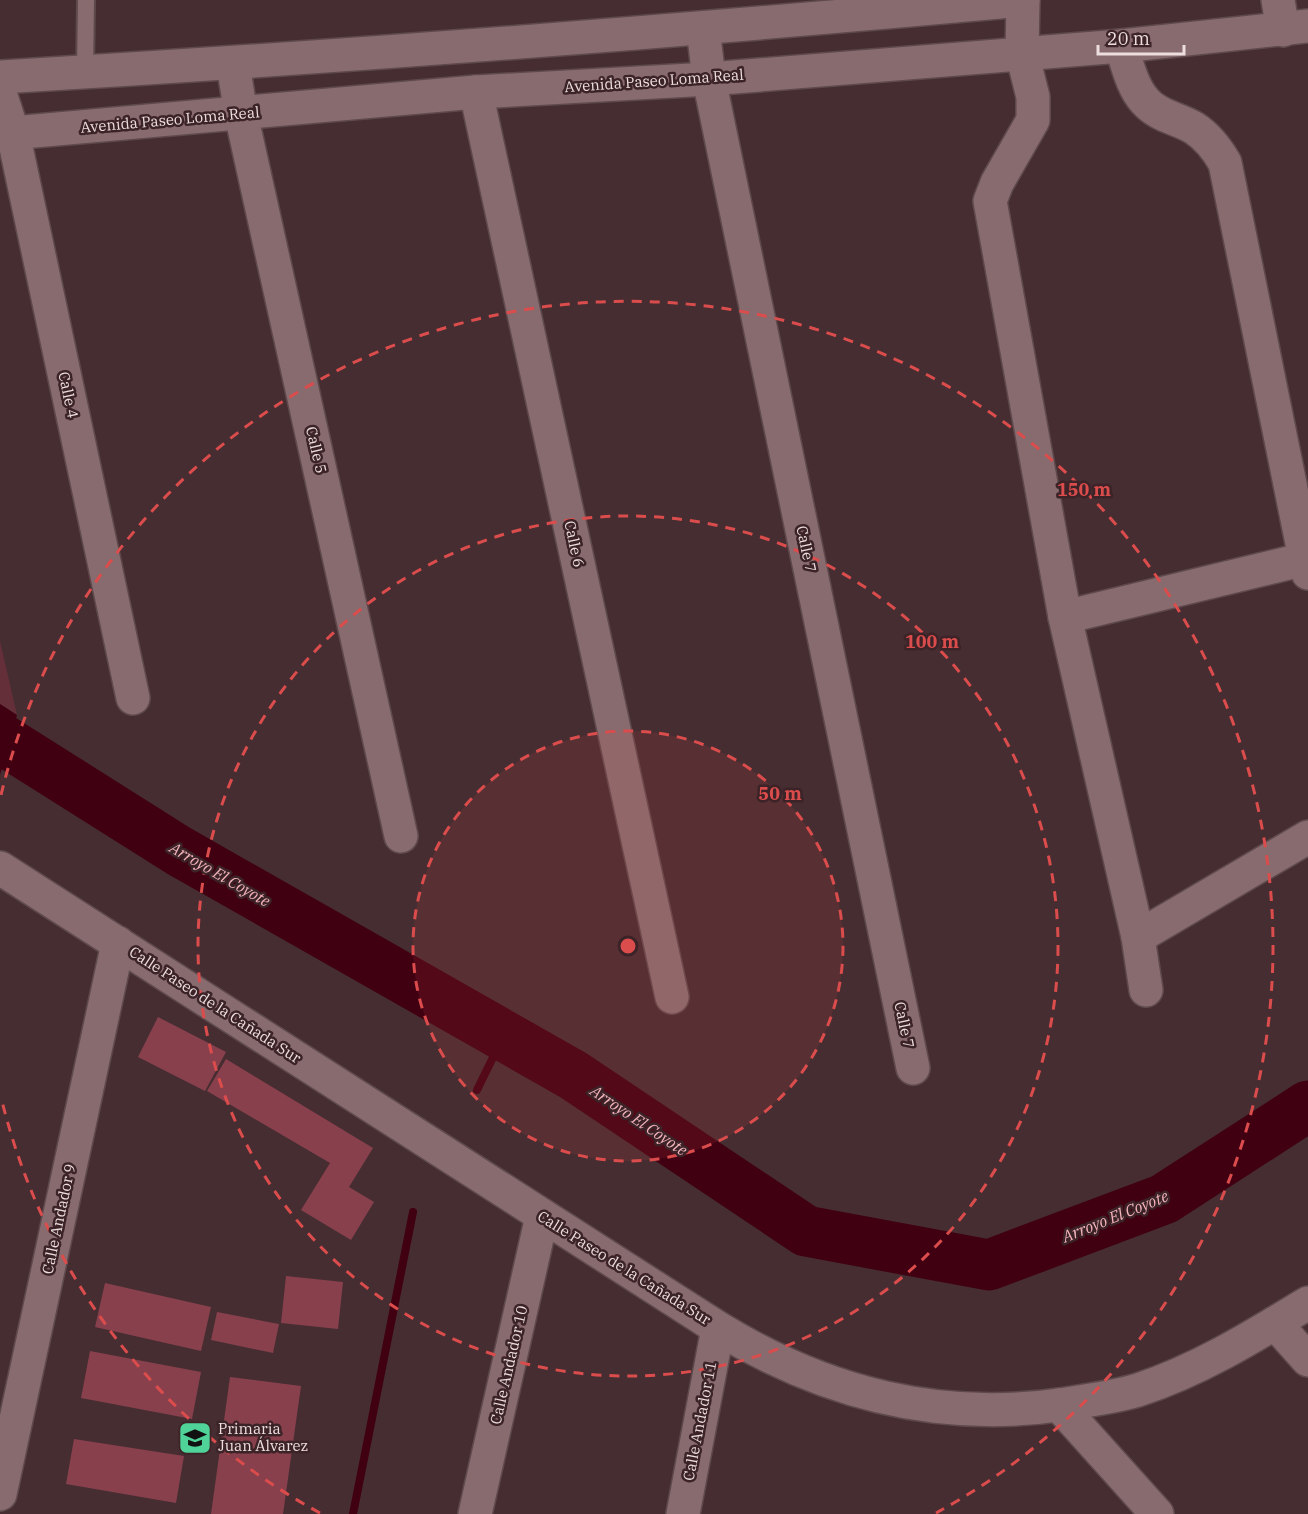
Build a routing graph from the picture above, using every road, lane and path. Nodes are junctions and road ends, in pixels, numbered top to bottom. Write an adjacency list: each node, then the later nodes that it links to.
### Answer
1 (86, 0): 8 (lane)
2 (1023, 0): 4 (street); 6 (street)
3 (1290, 18): 5 (street, Avenida Paseo Loma Real)
4 (703, 28): 7 (street); 10 (street, Calle 7)
5 (1121, 46): 6 (street, Avenida Paseo Loma Real); 15 (street)
6 (1022, 53): 10 (street, Avenida Paseo Loma Real); 16 (street)
7 (233, 64): 8 (street); 13 (street, Calle 5)
8 (85, 72): 9 (street)
9 (0, 77)
10 (709, 79): 11 (street, Avenida Paseo Loma Real); 25 (street, Calle 7)
11 (476, 92): 13 (street, Avenida Paseo Loma Real); 24 (street, Calle 6)
12 (0, 93): 14 (street, Calle 4)
13 (241, 114): 14 (street, Avenida Paseo Loma Real); 18 (street, Calle 5)
14 (6, 134): 17 (street, Calle 4)
15 (1307, 566): 16 (street)
16 (1065, 617): 21 (street)
17 (133, 698)
18 (401, 836)
19 (1308, 837): 21 (street)
20 (0, 868): 22 (street, Calle Paseo de la Cañada Sur)
21 (1138, 937): 23 (street)
22 (118, 943): 26 (street, Calle Paseo de la Cañada Sur); 32 (street, Calle Andador 9)
23 (1146, 990)
24 (672, 997)
25 (913, 1068)
26 (542, 1216): 29 (street, Calle Paseo de la Cañada Sur); 33 (street, Calle Andador 10)
27 (1308, 1303): 28 (street, Calle Paseo de la Cañada Sur)
28 (1275, 1323): 30 (street); 31 (street, Calle Paseo de la Cañada Sur)
29 (718, 1328): 31 (street, Calle Paseo de la Cañada Sur); 34 (street, Calle Andador 11)
30 (1308, 1360)
31 (1059, 1405): 35 (street)
32 (0, 1494)
33 (475, 1514)
34 (683, 1514)
35 (1157, 1514)

